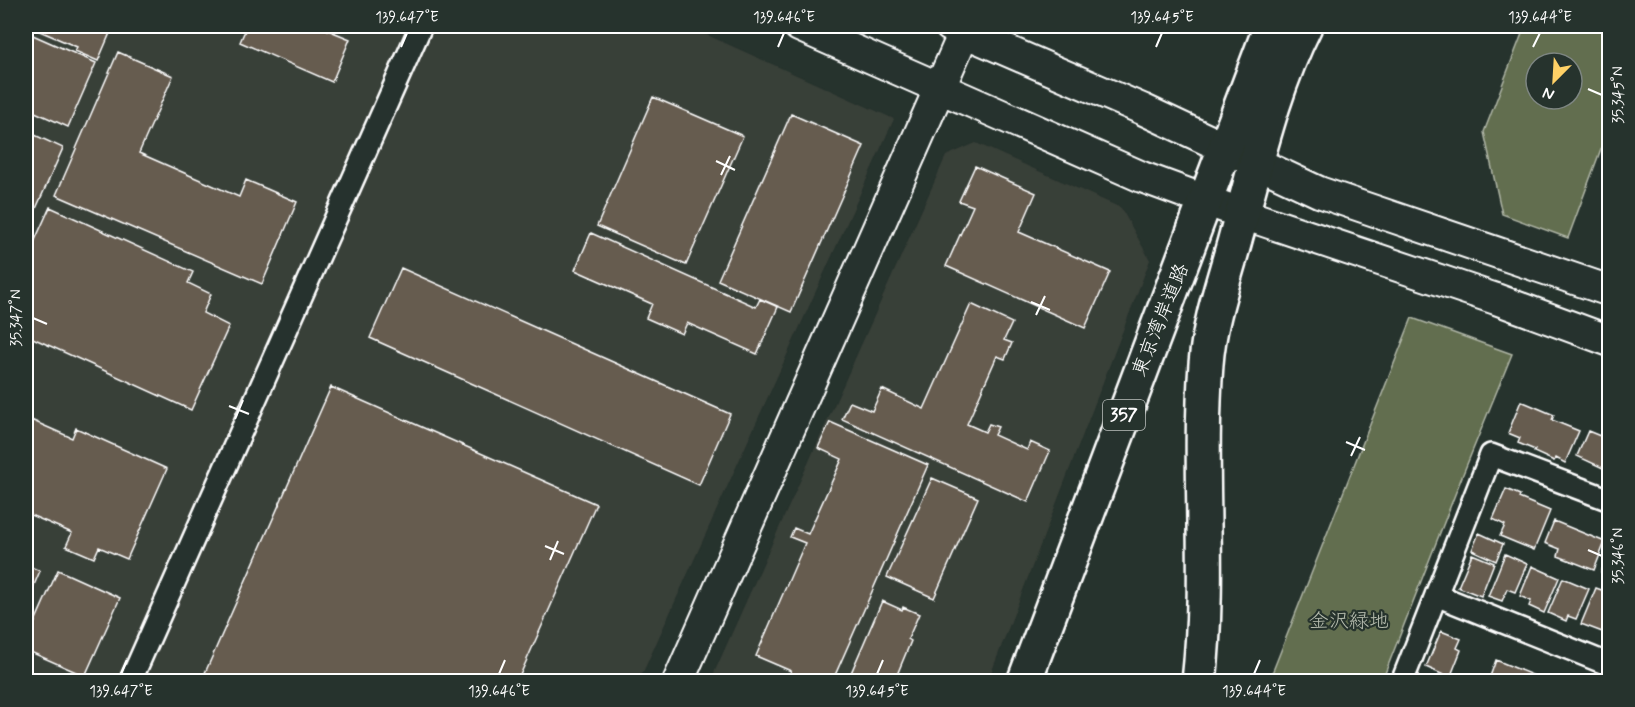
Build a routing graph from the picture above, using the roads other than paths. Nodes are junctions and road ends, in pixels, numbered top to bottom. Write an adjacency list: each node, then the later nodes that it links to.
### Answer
1 (421, 26): 16 (street)
2 (798, 26): 6 (street)
3 (1271, 26): 7 (highway, 東京湾岸道路 / 357)
4 (1305, 26): 8 (highway)
5 (963, 27): 6 (street); 7 (street)
6 (940, 89): 9 (street); 17 (street)
7 (1225, 148): 8 (street); 9 (highway, 東京湾岸道路 / 357)
8 (1257, 164): 10 (highway); 11 (street)
9 (1207, 201): 10 (street); 18 (highway, 東京湾岸道路 / 357)
10 (1243, 214): 12 (street); 19 (highway)
11 (1610, 291)
12 (1610, 341)
13 (1610, 500): 14 (street)
14 (1436, 596): 15 (street); 20 (street)
15 (1610, 665)
16 (130, 681)
17 (678, 681)
18 (1024, 681)
19 (1199, 681)
20 (1402, 681)

